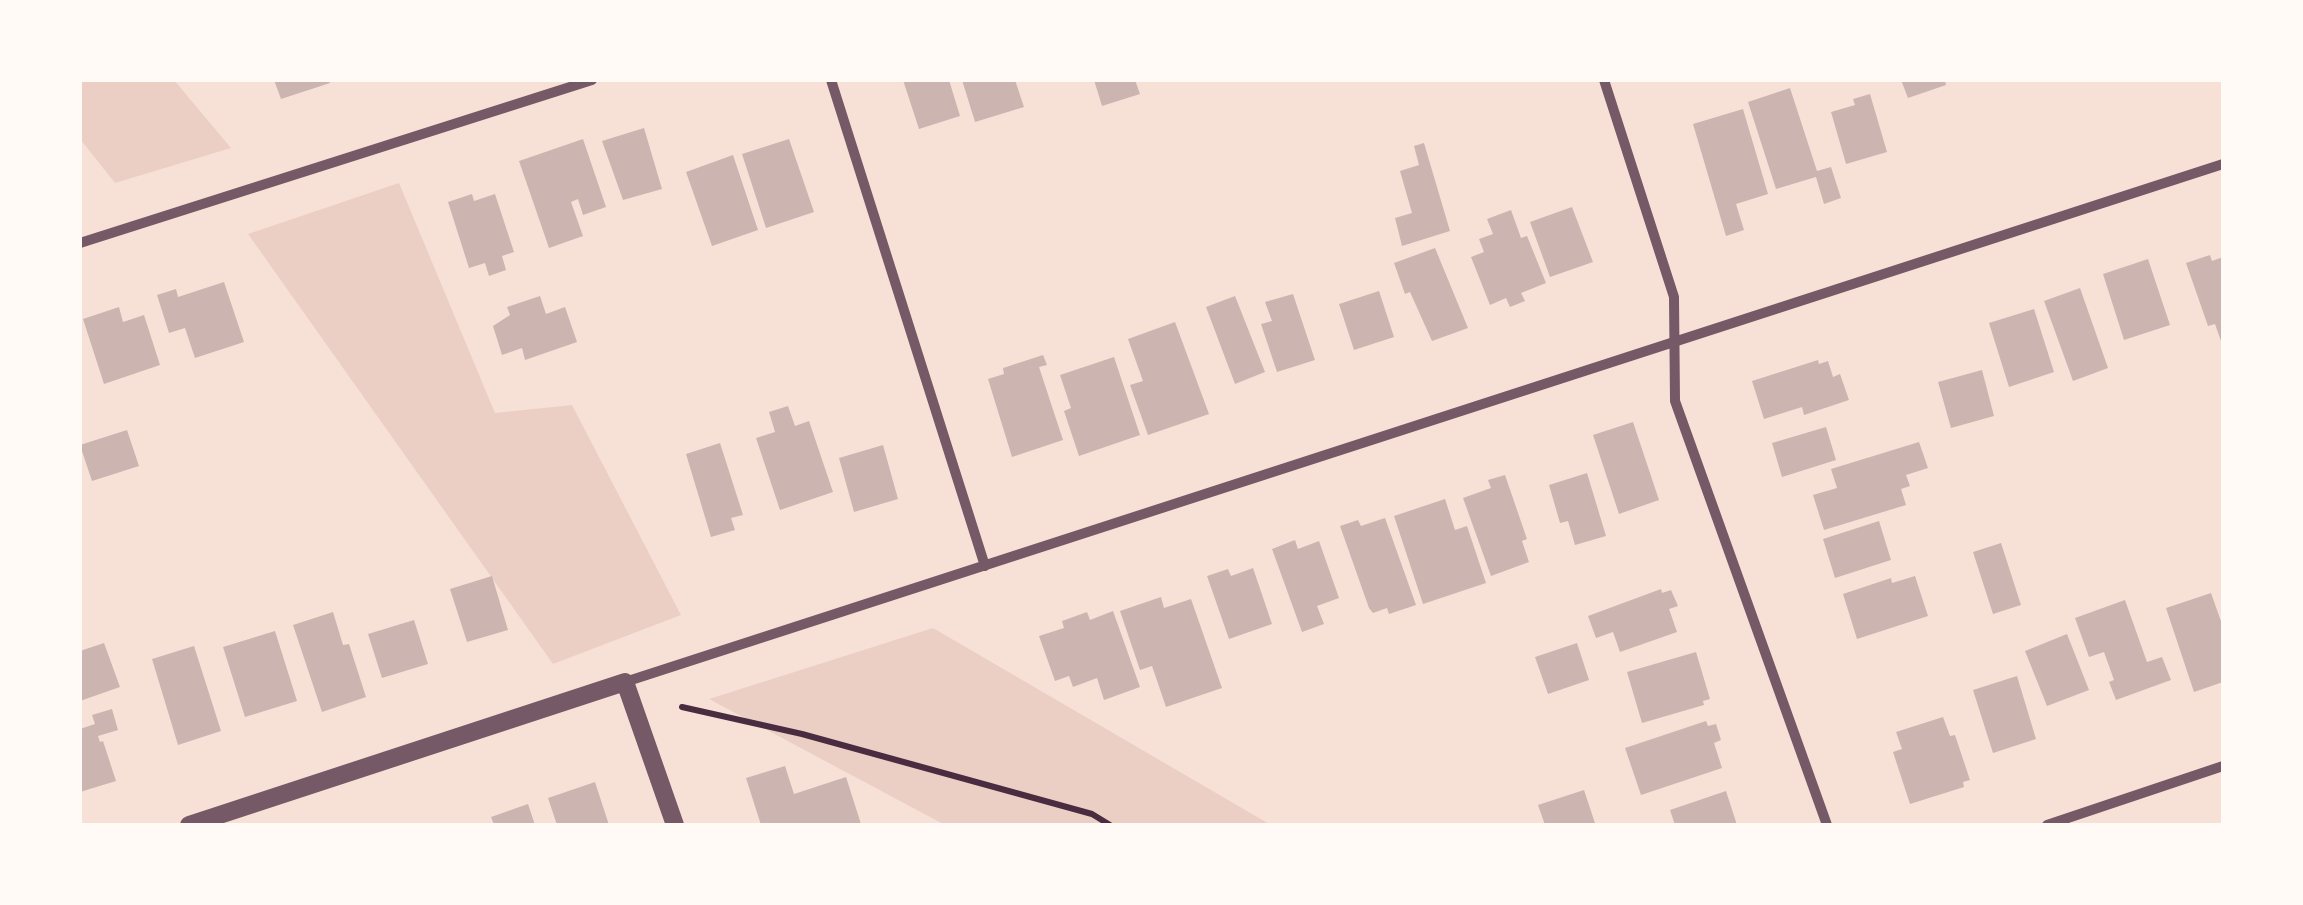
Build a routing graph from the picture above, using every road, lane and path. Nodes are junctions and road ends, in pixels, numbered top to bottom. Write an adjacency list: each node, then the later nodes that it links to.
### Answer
1 (592, 80): 5 (street)
2 (831, 80): 7 (street)
3 (1604, 80): 6 (street)
4 (2223, 164): 6 (street)
5 (80, 243)
6 (1674, 344): 7 (street); 14 (street)
7 (986, 566): 8 (street)
8 (625, 682): 11 (street); 12 (street)
9 (682, 708): 13 (path)
10 (2223, 766): 15 (street)
11 (202, 823)
12 (675, 825)
13 (1110, 825)
14 (1827, 825)
15 (2047, 825)

